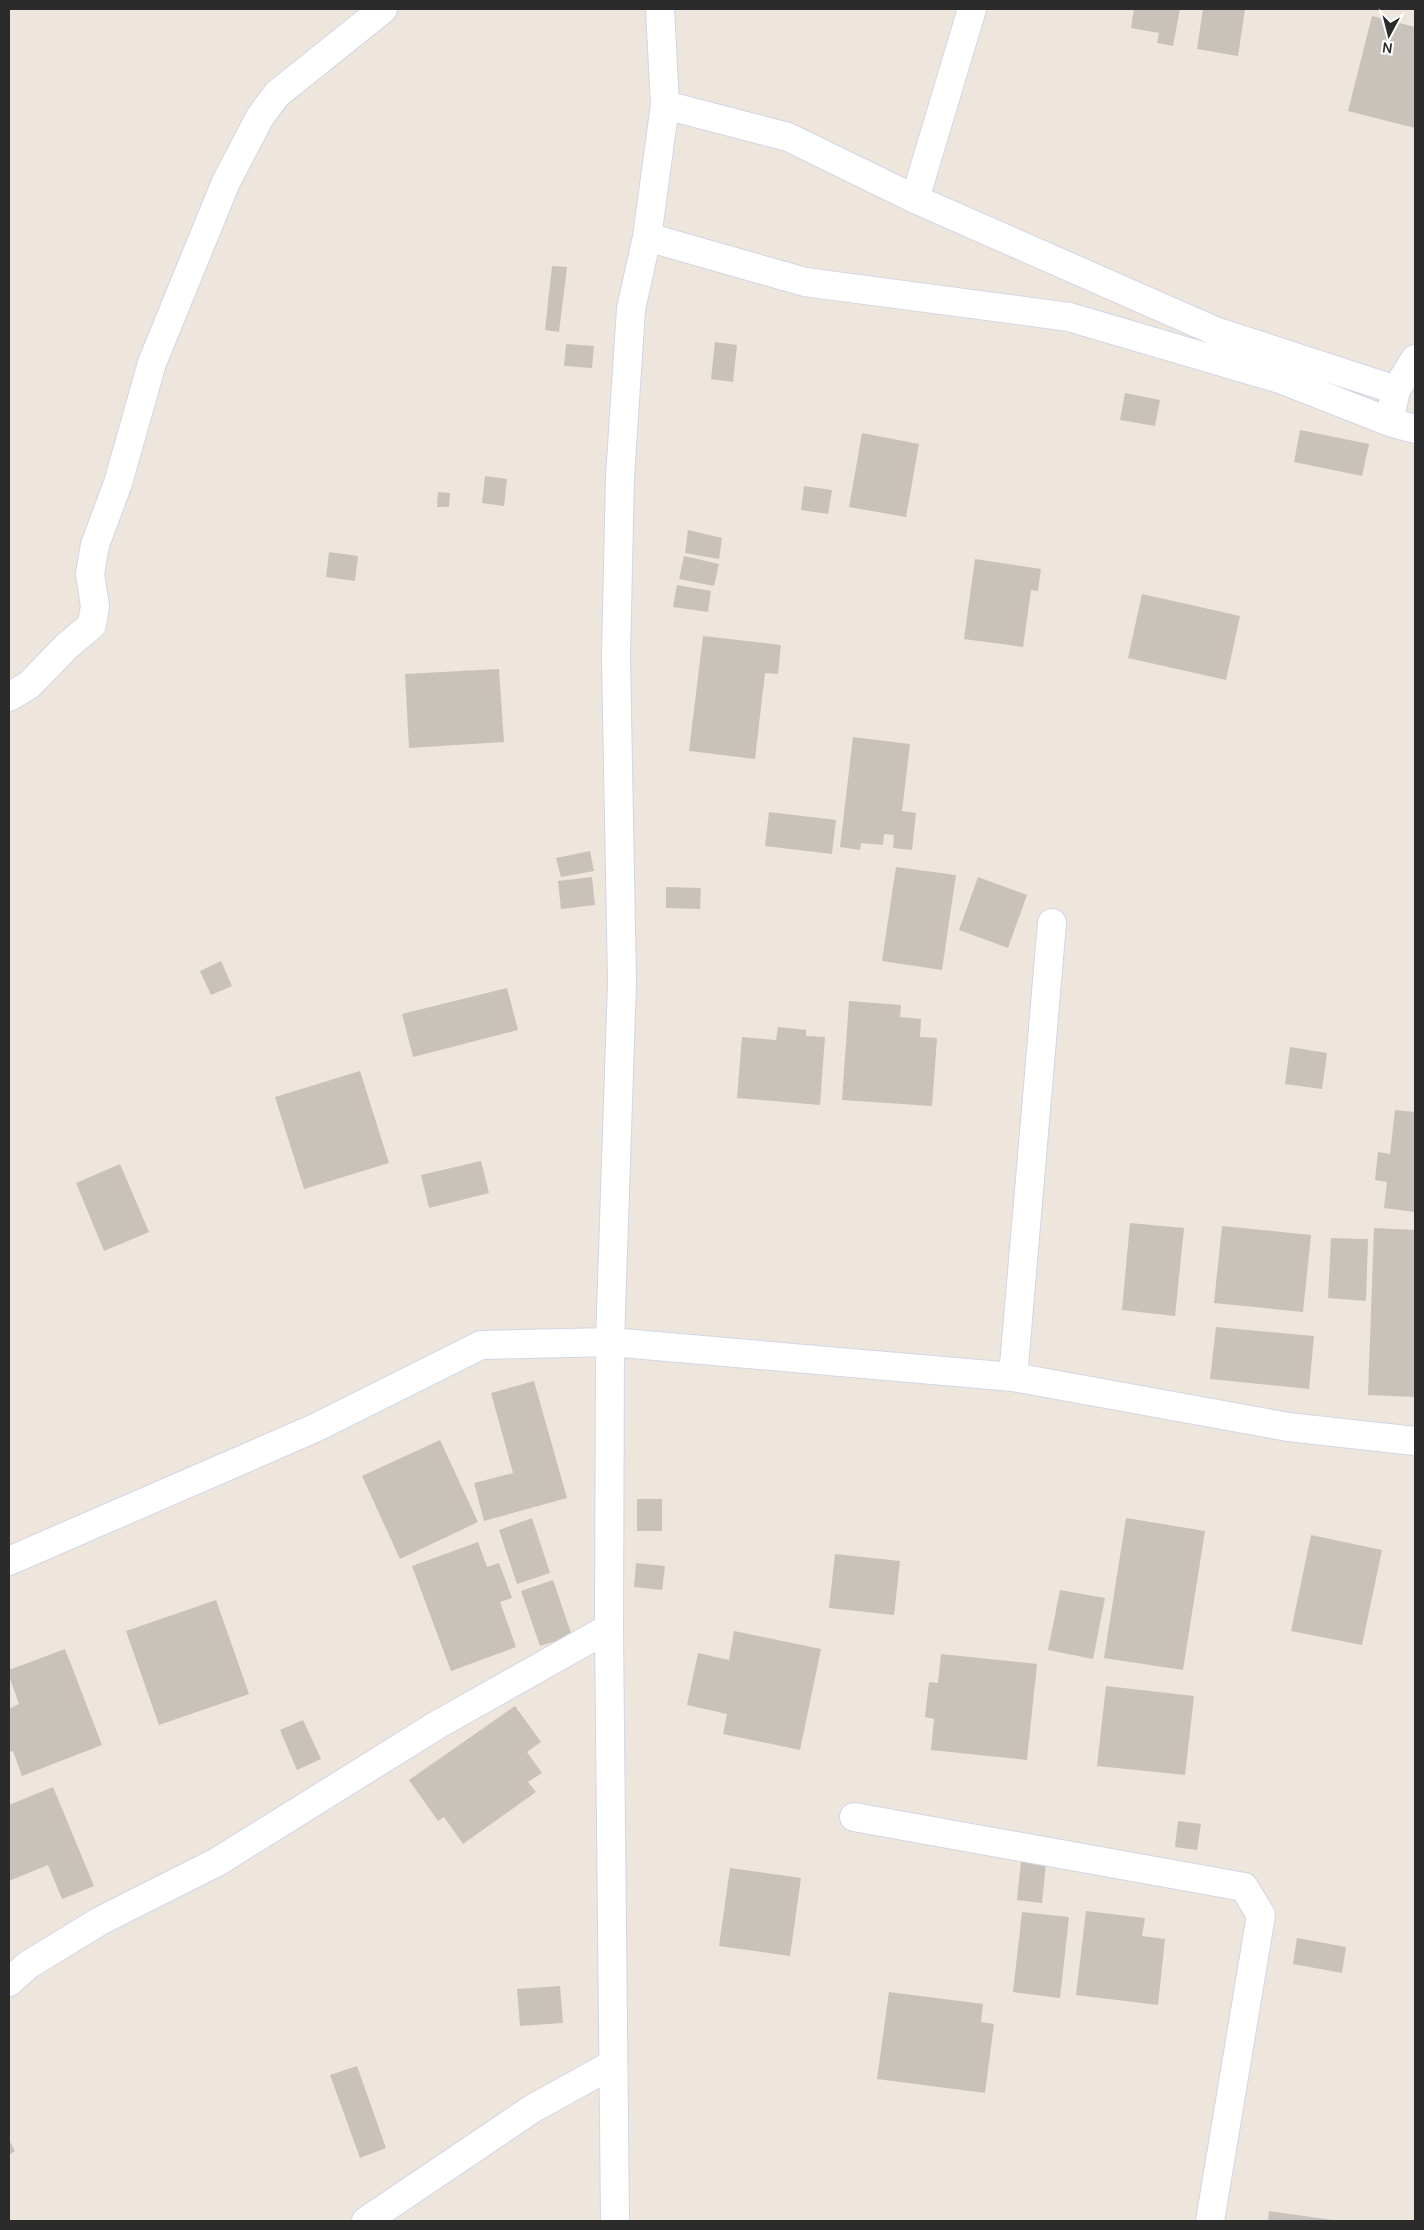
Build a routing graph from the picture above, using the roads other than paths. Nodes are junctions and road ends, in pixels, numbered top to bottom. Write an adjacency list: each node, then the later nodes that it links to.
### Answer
1 (383, 9): 10 (street)
2 (660, 9): 4 (street)
3 (972, 9): 5 (street)
4 (665, 105): 5 (street); 6 (street)
5 (914, 199): 8 (street)
6 (647, 237): 9 (street); 12 (street)
7 (1415, 359): 8 (street)
8 (1396, 390): 9 (street)
9 (1403, 425)
10 (9, 697)
11 (1052, 923): 13 (street)
12 (610, 1342): 13 (street); 15 (street); 16 (street)
13 (1013, 1377): 14 (street)
14 (1415, 1441)
15 (9, 1561)
16 (609, 1628): 18 (street); 19 (street)
17 (854, 1817): 22 (street)
18 (9, 1982)
19 (613, 2064): 20 (street); 21 (street)
20 (366, 2221)
21 (615, 2221)
22 (1210, 2221)

